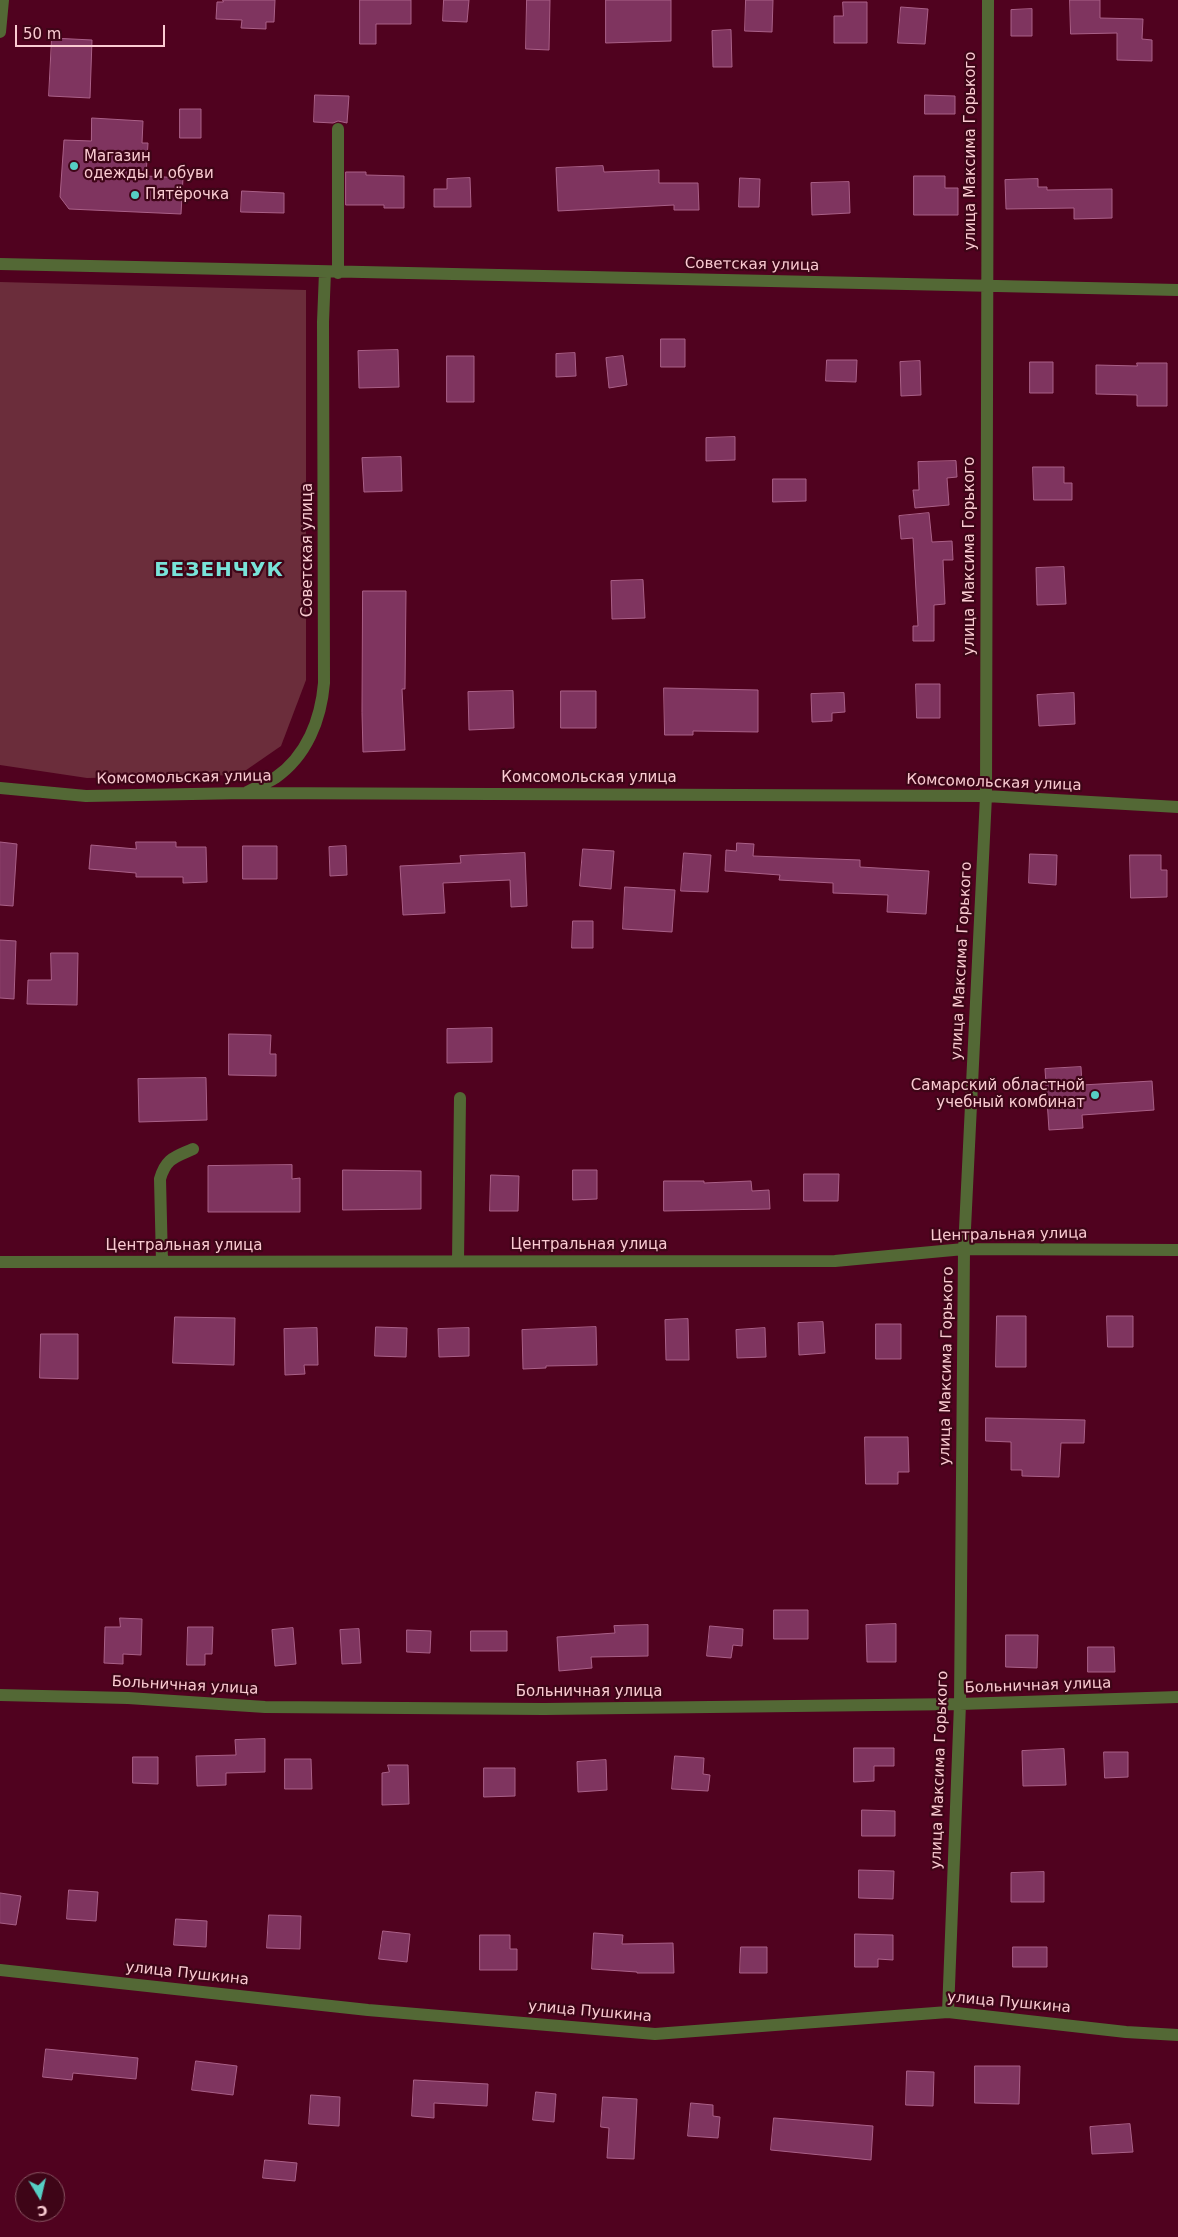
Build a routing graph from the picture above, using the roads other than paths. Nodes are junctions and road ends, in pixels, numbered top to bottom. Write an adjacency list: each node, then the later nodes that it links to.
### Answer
1 (3, 0): 3 (street)
2 (988, 0): 7 (street, улица Максима Горького)
3 (0, 32)
4 (338, 129): 6 (street)
5 (0, 264): 6 (street, Советская улица)
6 (331, 273): 7 (street, Советская улица); 10 (street, Советская улица)
7 (987, 286): 8 (street, Советская улица); 11 (street, улица Максима Горького)
8 (1178, 290)
9 (0, 788): 10 (street, Комсомольская улица)
10 (245, 793): 11 (street, Комсомольская улица)
11 (986, 796): 12 (street, Комсомольская улица); 15 (street, улица Максима Горького)
12 (1178, 807)
13 (460, 1098): 17 (street)
14 (193, 1149): 19 (street)
15 (964, 1249): 16 (street, Центральная улица); 17 (street, Центральная улица); 22 (street, улица Максима Горького)
16 (1178, 1250)
17 (458, 1261): 19 (street, Центральная улица)
18 (0, 1262): 19 (street, Центральная улица)
19 (162, 1262)
20 (0, 1695): 22 (street, Больничная улица)
21 (1178, 1697): 22 (street, Больничная улица)
22 (960, 1704): 24 (street, улица Максима Горького)
23 (0, 1970): 24 (street, улица Пушкина)
24 (948, 2012): 25 (street, улица Пушкина)
25 (1178, 2035)

